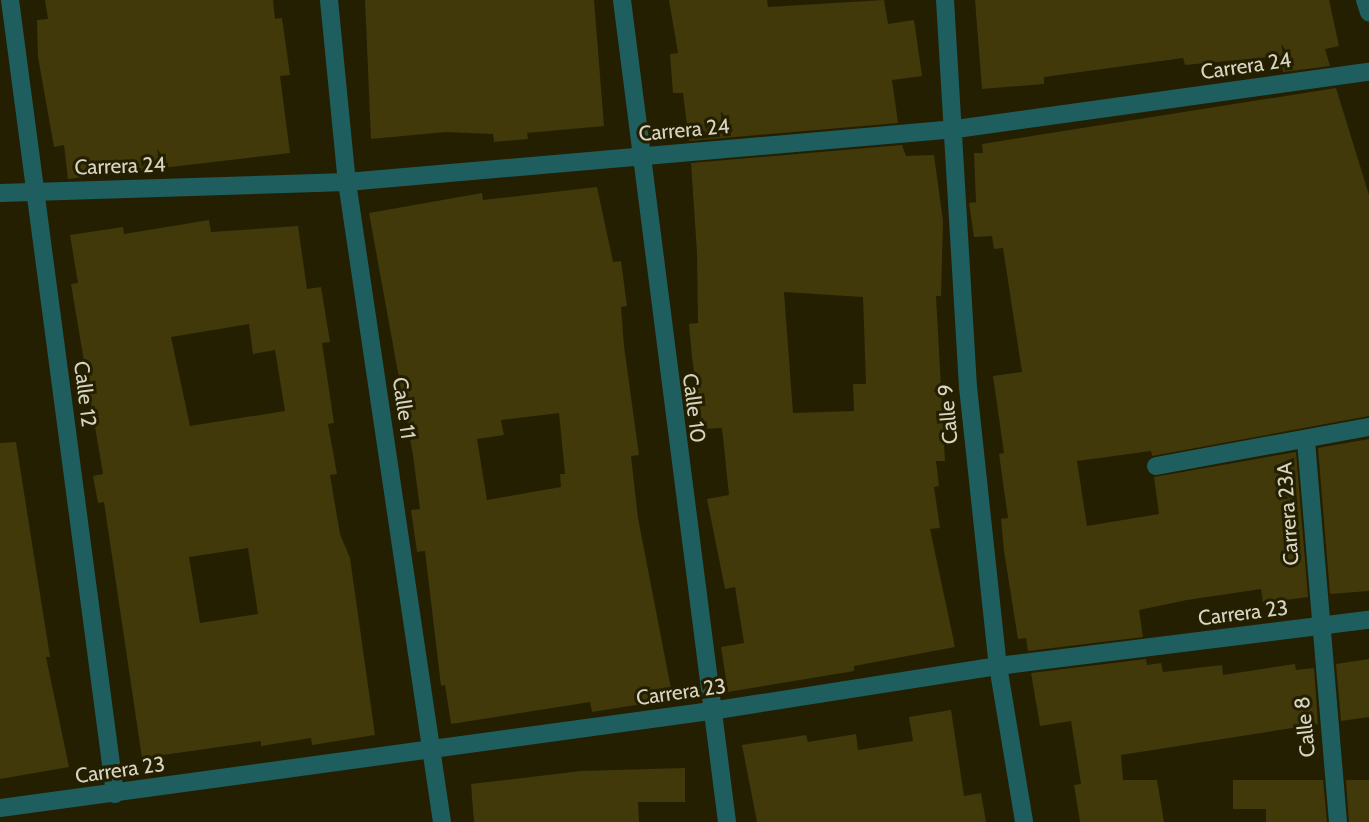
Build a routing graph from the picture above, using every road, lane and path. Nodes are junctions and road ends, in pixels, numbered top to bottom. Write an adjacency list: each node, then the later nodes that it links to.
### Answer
1 (10, 0): 11 (street, Calle 12)
2 (329, 0): 10 (street, Calle 11)
3 (622, 0): 9 (street, Calle 10)
4 (945, 0): 8 (street, Calle 9)
5 (1365, 0): 6 (street)
6 (1369, 12)
7 (1369, 72): 8 (street, Carrera 24)
8 (956, 129): 9 (street, Carrera 24); 18 (street, Calle 9)
9 (639, 157): 10 (street, Carrera 24); 19 (street, Calle 10)
10 (347, 182): 11 (street, Carrera 24); 20 (street, Calle 11)
11 (36, 191): 12 (street, Carrera 24); 21 (street, Calle 12)
12 (0, 193)
13 (1369, 427): 14 (street, Carrera 23A)
14 (1306, 441): 15 (street, Carrera 23A); 17 (street, Carrera 23A)
15 (1156, 466)
16 (1369, 620): 17 (street, Carrera 23)
17 (1318, 626): 18 (street, Carrera 23); 26 (street, Calle 8)
18 (998, 666): 19 (street, Carrera 23); 25 (street, Calle 9)
19 (711, 711): 20 (street, Carrera 23); 24 (street, Calle 10)
20 (432, 749): 21 (street, Carrera 23); 23 (street, Calle 11)
21 (115, 794): 22 (street, Carrera 23)
22 (0, 808)
23 (442, 822)
24 (727, 822)
25 (1024, 822)
26 (1338, 822)

